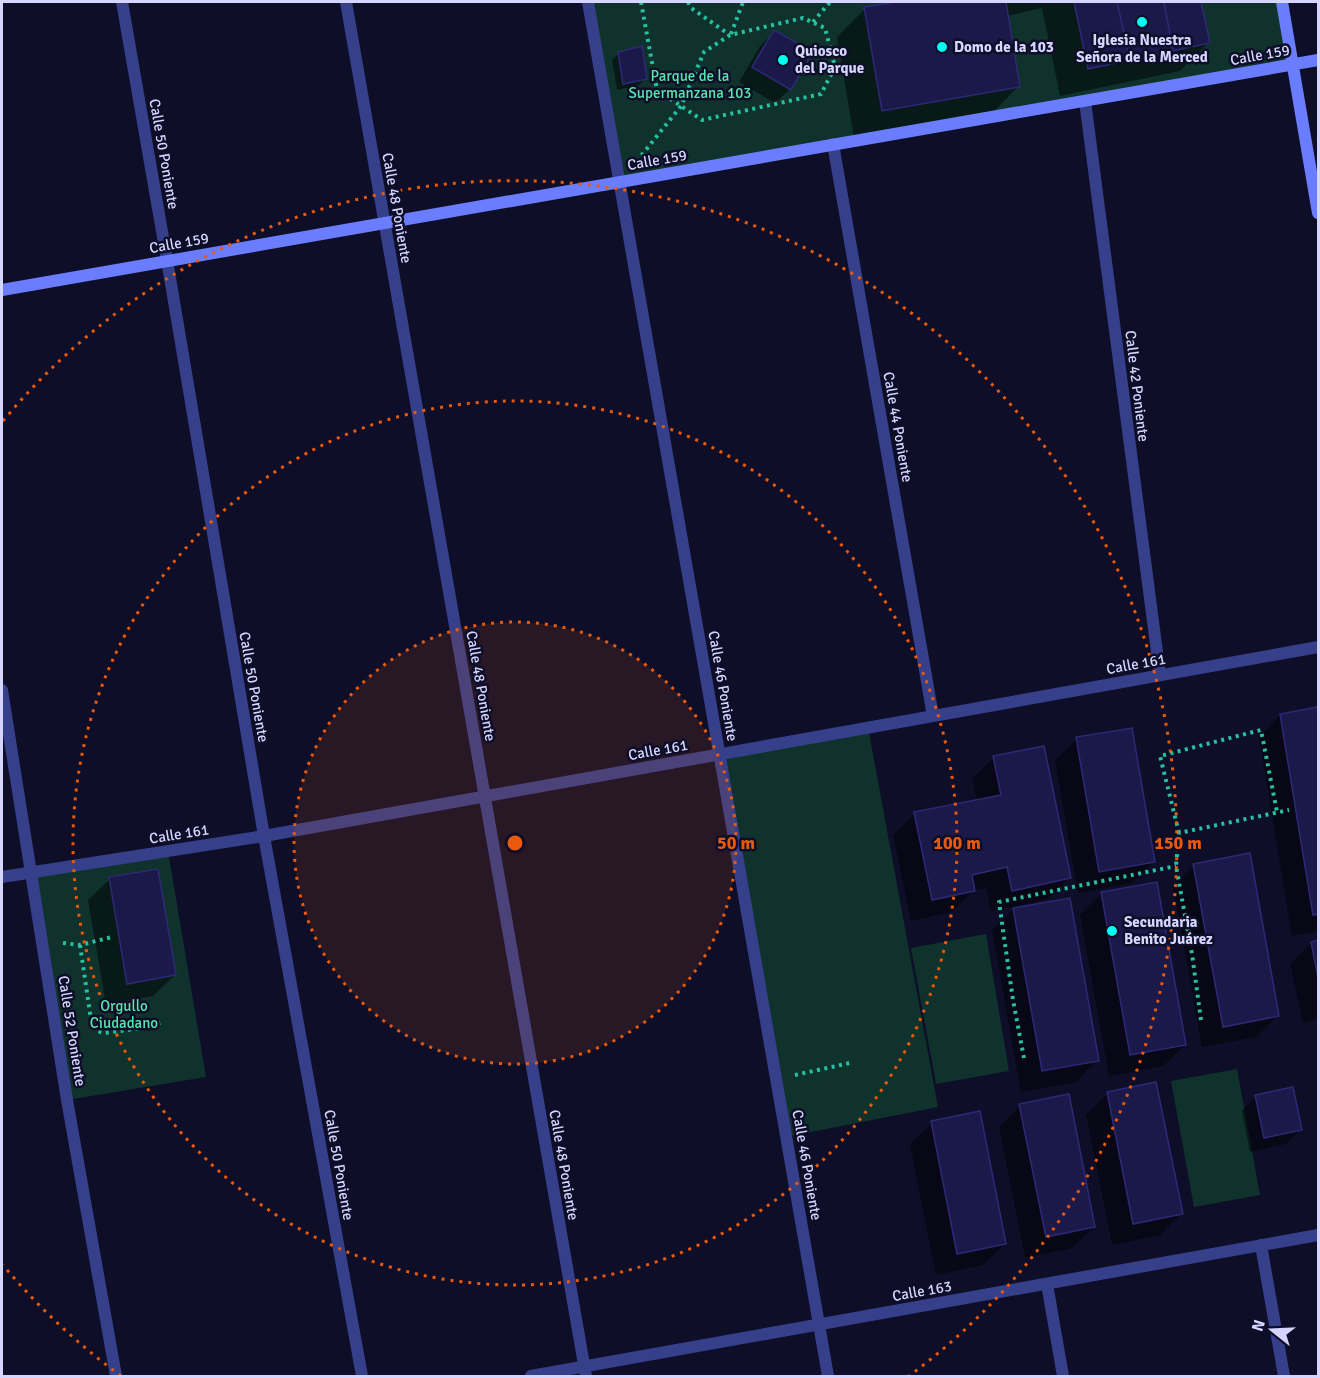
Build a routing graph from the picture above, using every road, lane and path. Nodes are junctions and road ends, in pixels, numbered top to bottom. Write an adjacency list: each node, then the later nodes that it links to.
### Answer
1 (122, 2): 19 (street, Calle 50 Poniente)
2 (346, 2): 18 (street, Calle 48 Poniente)
3 (588, 2): 16 (street, Calle 46 Poniente)
4 (641, 2): 14 (path)
5 (688, 2): 10 (path)
6 (743, 2): 10 (path)
7 (830, 2): 9 (path)
8 (1282, 2): 12 (street)
9 (813, 22): 10 (path); 14 (path)
10 (730, 35): 14 (path)
11 (1318, 60): 12 (street, Calle 159)
12 (1293, 64): 13 (street, Calle 159); 17 (street)
13 (1085, 101): 15 (street, Calle 159); 22 (street, Calle 42 Poniente)
14 (681, 106): 16 (path)
15 (833, 144): 16 (street, Calle 159); 24 (street, Calle 44 Poniente)
16 (620, 182): 18 (street, Calle 159); 25 (street, Calle 46 Poniente)
17 (1318, 213)
18 (384, 223): 19 (street, Calle 159); 26 (street, Calle 48 Poniente)
19 (167, 260): 20 (street, Calle 159); 30 (street, Calle 50 Poniente)
20 (2, 290)
21 (1318, 646): 22 (street, Calle 161)
22 (1160, 675): 24 (street, Calle 161)
23 (2, 690): 32 (street, Calle 52 Poniente)
24 (933, 716): 25 (street, Calle 161)
25 (720, 754): 26 (street, Calle 161); 41 (street, Calle 46 Poniente)
26 (484, 796): 30 (street, Calle 161); 46 (street, Calle 48 Poniente)
27 (1289, 810): 28 (path)
28 (1276, 812): 29 (path); 29 (path)
29 (1179, 833): 31 (path)
30 (264, 836): 32 (street, Calle 161); 48 (street, Calle 50 Poniente)
31 (1176, 866): 37 (path); 39 (path)
32 (30, 872): 33 (street, Calle 161); 34 (street, Calle 52 Poniente)
33 (2, 877)
34 (40, 933): 36 (path); 47 (street, Calle 52 Poniente)
35 (112, 937): 36 (path)
36 (80, 945): 38 (path)
37 (1201, 1020)
38 (164, 1022)
39 (1024, 1058)
40 (850, 1063): 41 (path)
41 (776, 1078): 45 (street, Calle 46 Poniente)
42 (1318, 1235): 43 (street, Calle 163)
43 (1261, 1245): 44 (street, Calle 163); 52 (street)
44 (1047, 1284): 45 (street, Calle 163); 51 (street)
45 (819, 1325): 46 (street, Calle 163); 50 (street, Calle 46 Poniente)
46 (585, 1372): 49 (street, Calle 163)
47 (116, 1377)
48 (362, 1377)
49 (531, 1377)
50 (828, 1377)
51 (1063, 1377)
52 (1284, 1377)

